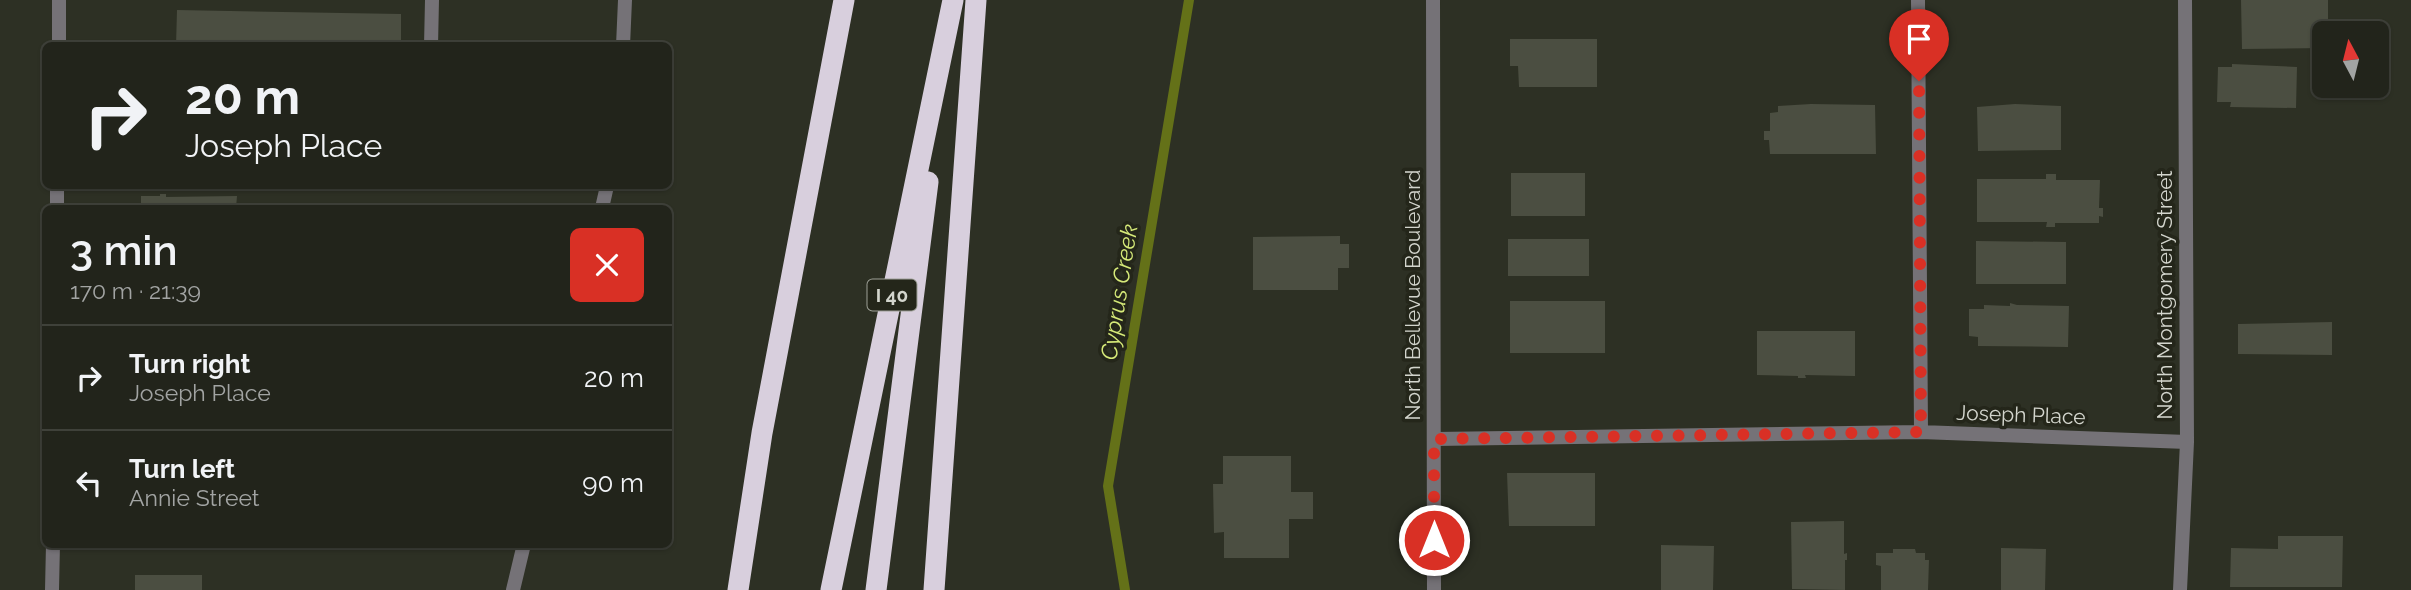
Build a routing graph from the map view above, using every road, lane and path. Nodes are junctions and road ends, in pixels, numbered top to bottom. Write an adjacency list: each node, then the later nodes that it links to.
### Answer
1 (59, 0): 10 (street)
2 (432, 0): 11 (street)
3 (625, 0): 12 (street)
4 (844, 0): 20 (highway)
5 (954, 0): 21 (highway, I 40); 22 (highway)
6 (976, 0): 23 (highway)
7 (1433, 0): 14 (street, North Bellevue Boulevard)
8 (1918, 0): 13 (street)
9 (2185, 0): 15 (street, North Montgomery Street)
10 (59, 42)
11 (431, 42)
12 (624, 42)
13 (1921, 432): 14 (street, Joseph Place); 15 (street, Joseph Place)
14 (1434, 439): 24 (street, North Bellevue Boulevard)
15 (2187, 442): 25 (street, North Montgomery Street)
16 (53, 548): 18 (street)
17 (523, 548): 19 (street)
18 (52, 590)
19 (513, 590)
20 (738, 590)
21 (831, 590)
22 (876, 590)
23 (934, 590)
24 (1434, 590)
25 (2180, 590)

